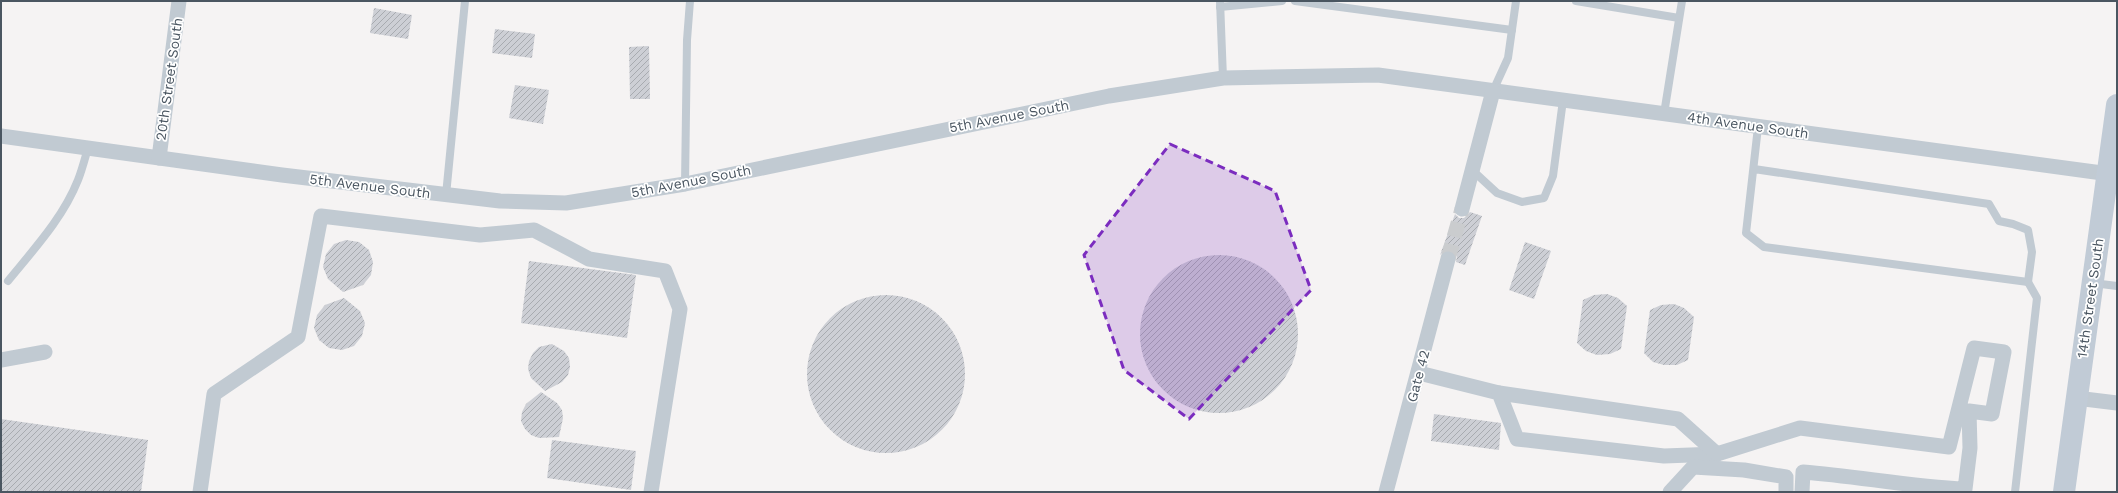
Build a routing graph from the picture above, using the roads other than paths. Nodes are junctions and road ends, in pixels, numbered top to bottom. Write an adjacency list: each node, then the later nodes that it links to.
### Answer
1 (180, 1): 21 (street, 20th Street South)
2 (465, 1): 26 (lane)
3 (690, 1): 25 (lane)
4 (1282, 1): 9 (lane)
5 (1295, 1): 11 (lane)
6 (1516, 1): 11 (lane)
7 (1576, 1): 10 (lane)
8 (1682, 1): 10 (lane)
9 (1220, 4): 13 (lane)
10 (1679, 18): 17 (lane)
11 (1512, 30): 14 (lane)
12 (1378, 74): 13 (street, 5th Avenue South); 14 (street, 4th Avenue South)
13 (1223, 78): 25 (street, 5th Avenue South)
14 (1493, 91): 15 (street, 4th Avenue South); 23 (street)
15 (1563, 100): 17 (street, 4th Avenue South); 23 (lane)
16 (2117, 105): 24 (street, 14th Street South)
17 (1664, 114): 18 (street, 4th Avenue South)
18 (1758, 127): 22 (lane); 24 (street, 4th Avenue South)
19 (1, 136): 20 (street, 5th Avenue South)
20 (88, 148): 21 (street, 5th Avenue South); 29 (lane)
21 (158, 158): 26 (street, 5th Avenue South)
22 (1754, 169): 30 (lane); 30 (lane)
23 (1472, 170): 27 (street)
24 (2112, 175): 31 (street, 14th Street South)
25 (685, 184): 26 (street, 5th Avenue South)
26 (446, 195)
27 (1462, 209)
28 (1448, 260): 35 (street, Gate 42)
29 (8, 281)
30 (2028, 282): 46 (lane)
31 (2092, 283): 32 (lane); 37 (street, 14th Street South)
32 (2117, 286)
33 (45, 352): 34 (street)
34 (1, 360)
35 (1419, 373): 36 (street); 42 (street, Gate 42)
36 (1499, 393): 39 (street); 39 (street)
37 (2076, 398): 38 (street); 47 (street, 14th Street South)
38 (2117, 403)
39 (1717, 454): 45 (street)
40 (200, 492): 41 (street)
41 (651, 492)
42 (1386, 492)
43 (1670, 492): 44 (street)
44 (1786, 492)
45 (1802, 492)
46 (2015, 492)
47 (2064, 492)

